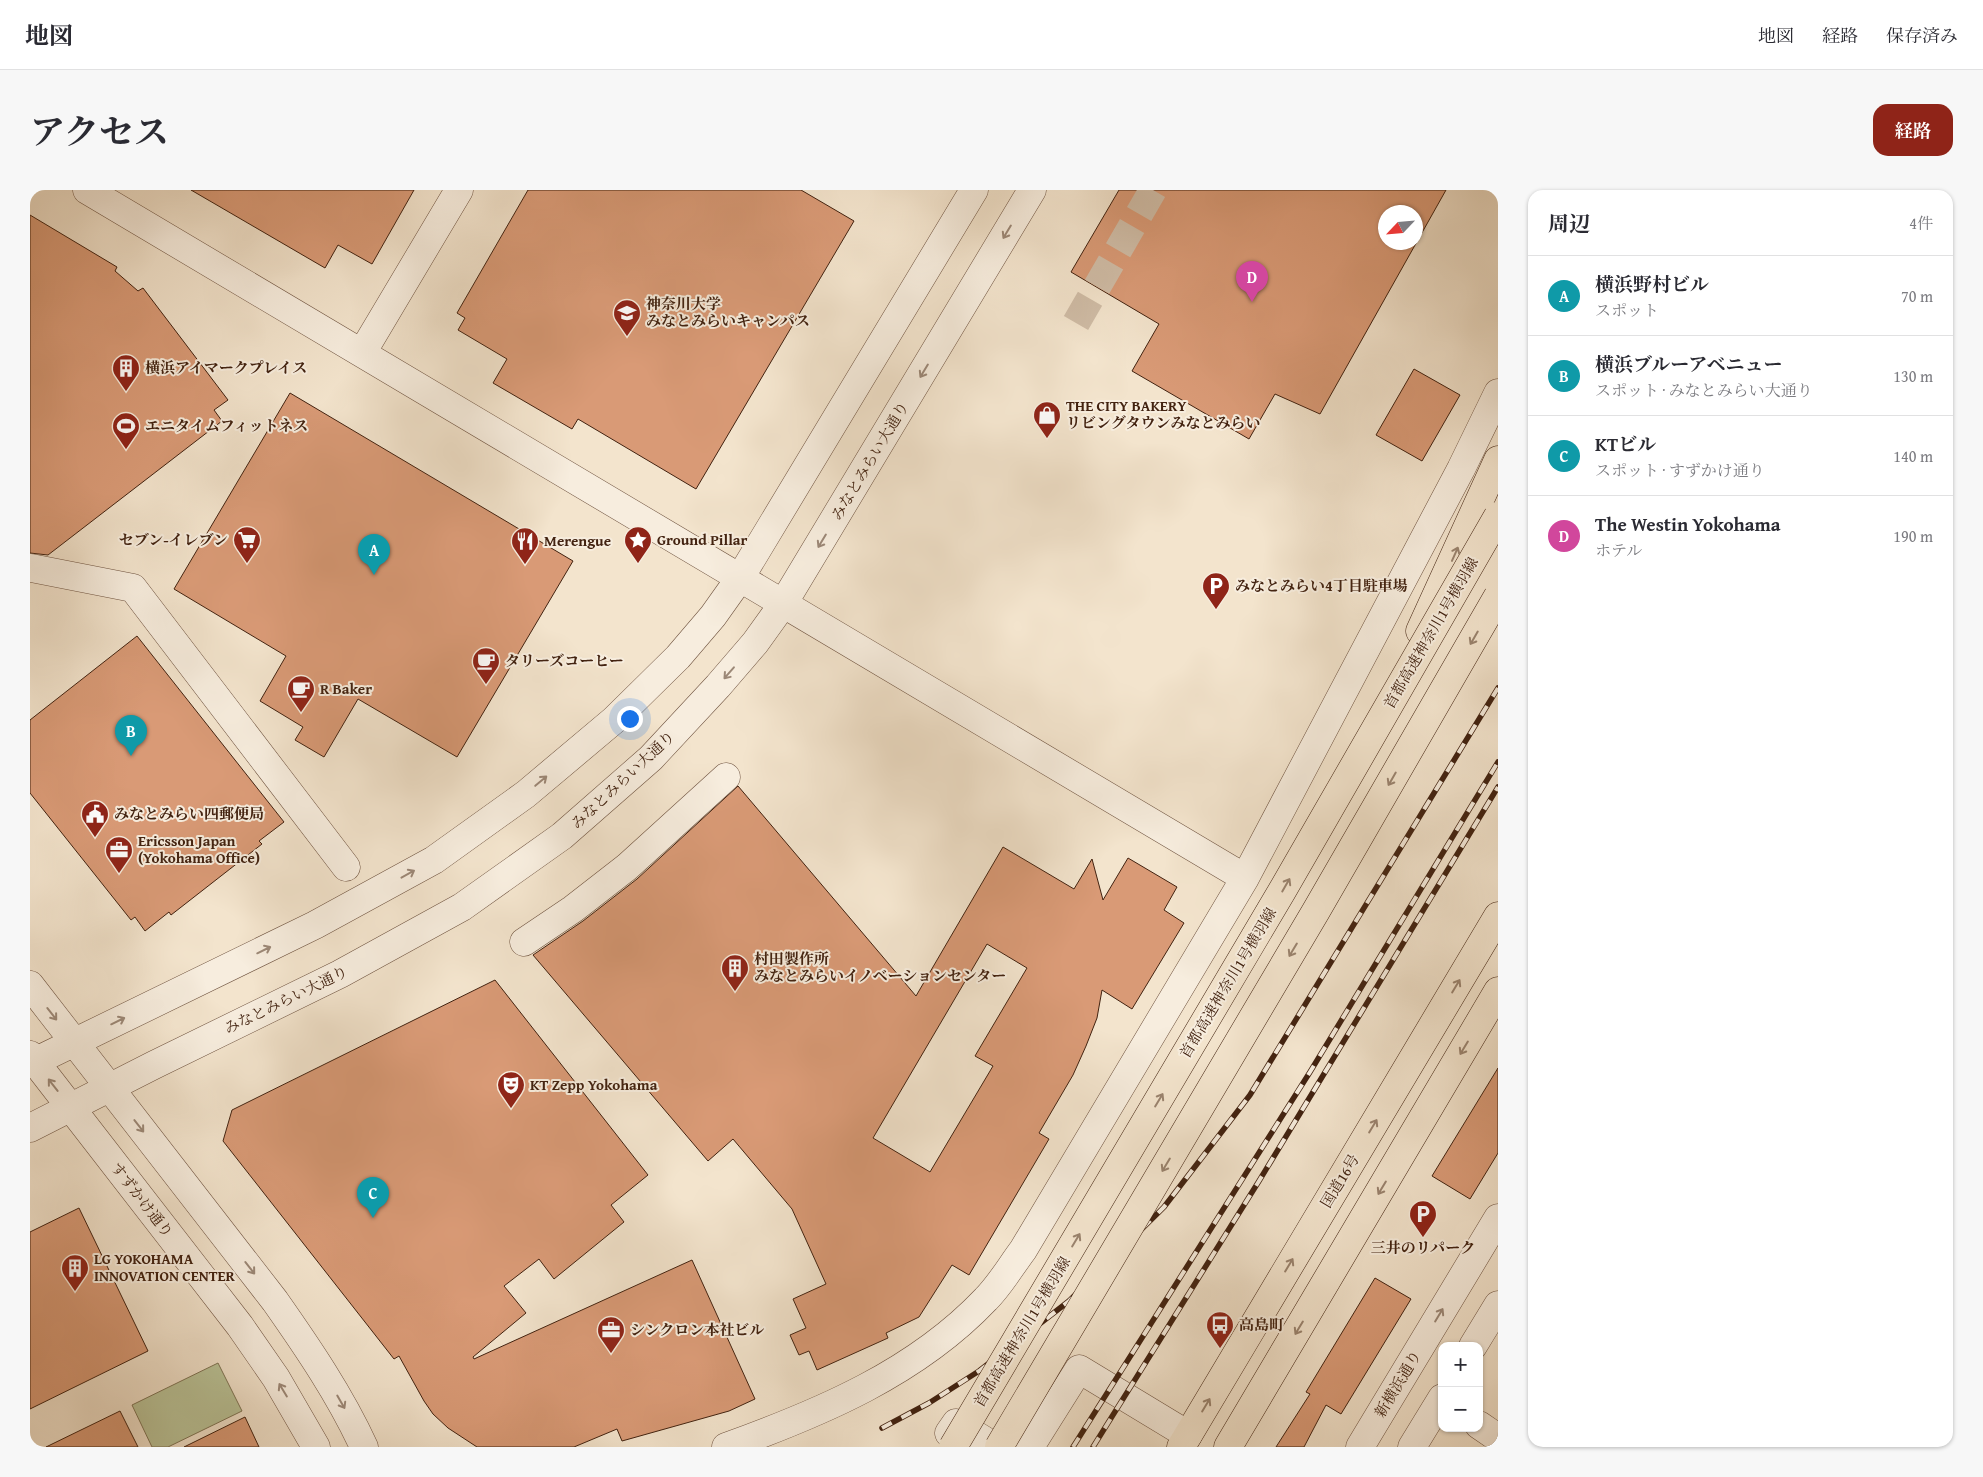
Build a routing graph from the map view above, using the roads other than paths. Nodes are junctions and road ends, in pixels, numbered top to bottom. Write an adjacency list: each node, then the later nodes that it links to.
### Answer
1 (88, 190): 5 (street)
2 (459, 190): 5 (street)
3 (974, 190): 10 (street)
4 (1032, 190): 12 (street, みなとみらい大通り, one-way to 12)
5 (362, 353): 10 (street)
6 (1498, 393): 16 (street)
7 (1498, 460): 13 (highway, one-way to 7, bridge)
8 (1498, 516): 13 (highway, 首都高速神奈川1号横羽線, bridge)
9 (31, 568): 15 (street)
10 (740, 578): 12 (street); 21 (street, one-way to 10)
11 (1498, 596): 39 (highway, one-way to 39, bridge)
12 (783, 604): 16 (street); 23 (street, みなとみらい大通り, one-way to 23)
13 (1377, 726): 37 (highway, 首都高速神奈川1号横羽線, one-way to 13, bridge)
14 (726, 777): 18 (street)
15 (346, 867)
16 (1244, 878): 35 (street)
17 (1498, 916): 32 (highway, 国道16号, one-way to 17)
18 (524, 942)
19 (30, 985): 21 (street, one-way to 21)
20 (1498, 991): 41 (highway, one-way to 41)
21 (75, 1043): 22 (street); 23 (street)
22 (32, 1061): 24 (street, すずかけ通り, one-way to 22)
23 (109, 1088): 24 (street, みなとみらい大通り); 34 (street, one-way to 34)
24 (70, 1108): 25 (street, みなとみらい大通り); 33 (street, すずかけ通り, one-way to 24)
25 (30, 1128)
26 (1498, 1218): 42 (street, 新横浜通り, one-way to 26)
27 (1498, 1305): 28 (street)
28 (1475, 1342)
29 (1438, 1405): 43 (street)
30 (1483, 1428): 31 (street)
31 (1498, 1438)
32 (1185, 1441): 40 (street)
33 (316, 1447)
34 (364, 1447)
35 (726, 1447)
36 (940, 1447): 38 (street)
37 (952, 1447)
38 (995, 1447)
39 (999, 1447)
40 (1030, 1447)
41 (1228, 1447)
42 (1360, 1447)
43 (1412, 1447)

